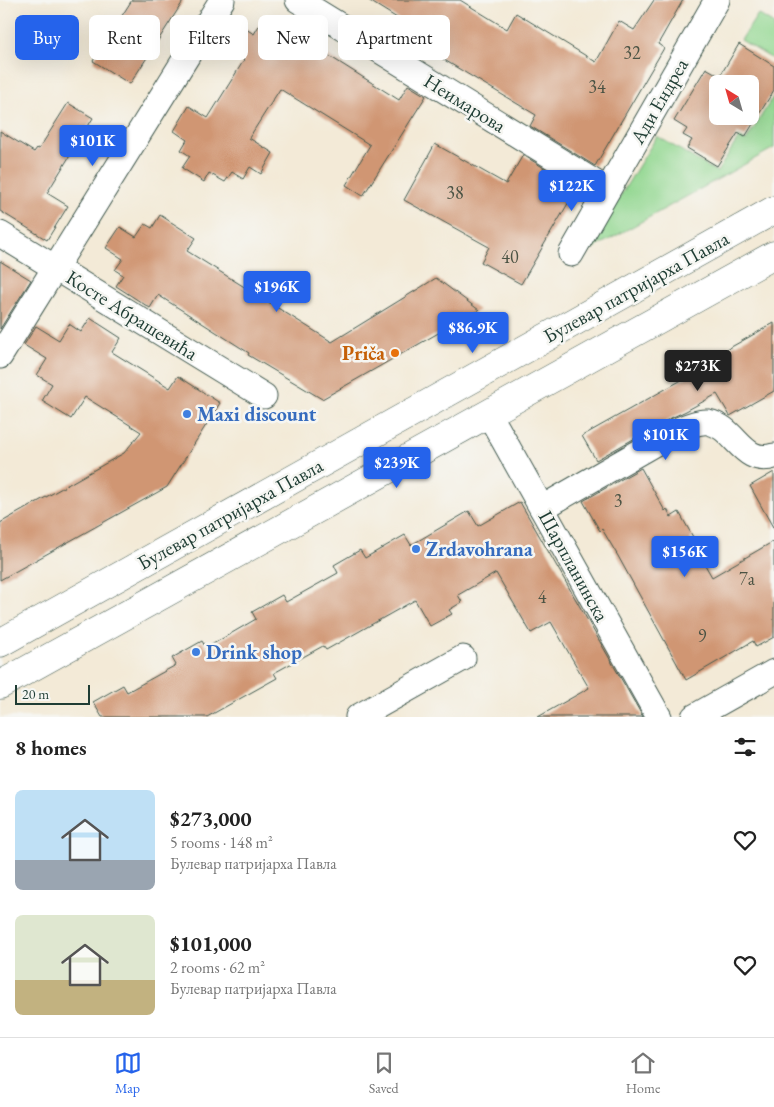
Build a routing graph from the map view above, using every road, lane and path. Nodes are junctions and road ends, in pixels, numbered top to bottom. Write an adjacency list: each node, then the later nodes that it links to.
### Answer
1 (222, 0): 9 (street)
2 (298, 0): 4 (street, Неимарова)
3 (717, 0): 4 (street, Ади Ендреа)
4 (607, 190): 7 (street, Ади Ендреа)
5 (774, 210): 15 (main road, Булевар патријарха Павла)
6 (0, 234): 9 (street, Косте Абрашевића)
7 (571, 254)
8 (774, 256): 12 (main road, Булевар патријарха Павла)
9 (54, 267): 10 (street); 11 (street, Косте Абрашевића)
10 (0, 356)
11 (264, 396)
12 (489, 414): 14 (street, Шарпланинска); 18 (main road, Булевар патријарха Павла)
13 (774, 456): 14 (street)
14 (542, 508): 20 (street, Шарпланинска)
15 (0, 643)
16 (463, 658): 19 (street)
17 (774, 672): 21 (street)
18 (0, 685)
19 (358, 717)
20 (659, 717)
21 (694, 717)

